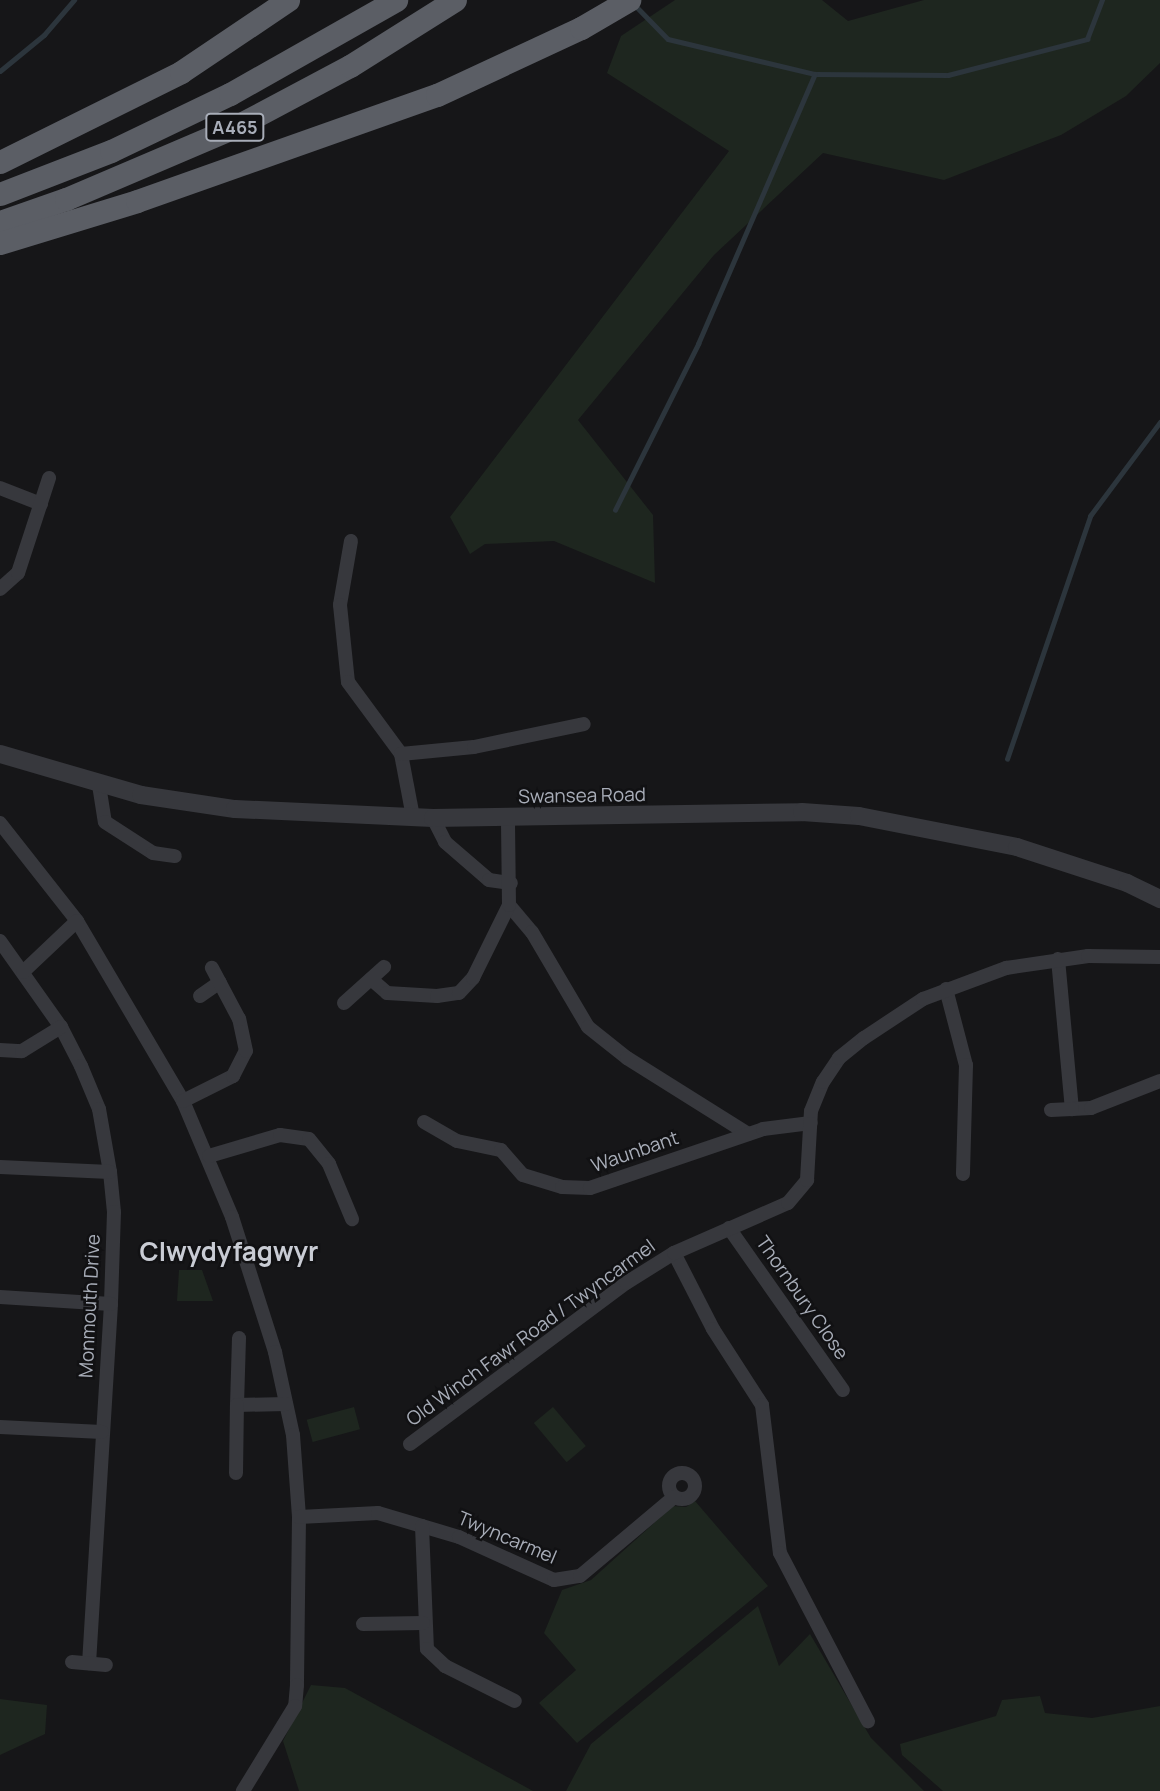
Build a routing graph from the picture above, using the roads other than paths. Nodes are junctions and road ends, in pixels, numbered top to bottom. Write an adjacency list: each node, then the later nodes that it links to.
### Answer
1 (288, 0): 5 (highway)
2 (397, 0): 6 (highway, A465)
3 (455, 0): 7 (highway, A465)
4 (629, 0): 8 (highway)
5 (0, 162)
6 (0, 194)
7 (0, 222)
8 (0, 243)
9 (49, 478): 11 (street)
10 (0, 488): 11 (street)
11 (41, 504): 13 (street)
12 (351, 541): 16 (street)
13 (0, 589)
14 (584, 724): 16 (street)
15 (0, 754): 17 (street, Swansea Road)
16 (401, 754): 18 (street)
17 (99, 785): 18 (street, Swansea Road); 22 (street)
18 (412, 817): 19 (street, Swansea Road)
19 (433, 818): 20 (street, Swansea Road); 23 (street)
20 (508, 818): 23 (street); 24 (street, Swansea Road)
21 (0, 823): 26 (street)
22 (175, 856)
23 (511, 883): 25 (street)
24 (1160, 899)
25 (509, 905): 33 (street); 46 (street)
26 (77, 921): 32 (street); 41 (street)
27 (0, 941): 32 (street, Monmouth Drive)
28 (1160, 957): 29 (street, Old Winch Fawr Road / Twyncarmel)
29 (1058, 960): 35 (street, Old Winch Fawr Road / Twyncarmel); 42 (street)
30 (384, 967): 33 (street)
31 (212, 968): 34 (street)
32 (23, 972): 38 (street, Monmouth Drive)
33 (371, 979): 37 (street)
34 (220, 982): 36 (street); 41 (street)
35 (946, 989): 45 (street, Old Winch Fawr Road / Twyncarmel); 50 (street)
36 (200, 996)
37 (344, 1003)
38 (61, 1027): 39 (street); 49 (street, Monmouth Drive)
39 (0, 1050)
40 (1160, 1081): 42 (street)
41 (183, 1101): 47 (street)
42 (1072, 1109): 43 (street)
43 (1051, 1110)
44 (424, 1122): 46 (street, Waunbant)
45 (811, 1123): 46 (street, Waunbant); 52 (street, Old Winch Fawr Road / Twyncarmel)
46 (748, 1134)
47 (209, 1156): 51 (street); 58 (street)
48 (0, 1167): 49 (street)
49 (110, 1172): 55 (street, Monmouth Drive)
50 (963, 1174)
51 (352, 1220)
52 (729, 1228): 53 (street, Old Winch Fawr Road / Twyncarmel); 57 (street, Thornbury Close)
53 (674, 1253): 62 (street, Old Winch Fawr Road / Twyncarmel); 73 (street)
54 (0, 1297): 55 (street)
55 (111, 1304): 61 (street, Monmouth Drive)
56 (239, 1338): 59 (street)
57 (844, 1390)
58 (286, 1404): 59 (street); 65 (street)
59 (237, 1405): 63 (street)
60 (0, 1427): 61 (street)
61 (102, 1432): 70 (street, Monmouth Drive)
62 (410, 1444)
63 (236, 1473)
64 (674, 1497): 66 (street, Twyncarmel)
65 (299, 1517): 66 (street, Twyncarmel); 74 (street)
66 (422, 1526): 67 (street)
67 (423, 1623): 68 (street); 72 (street)
68 (363, 1624)
69 (72, 1662): 70 (street)
70 (89, 1663): 71 (street)
71 (106, 1665)
72 (515, 1701)
73 (868, 1721)
74 (244, 1790)

